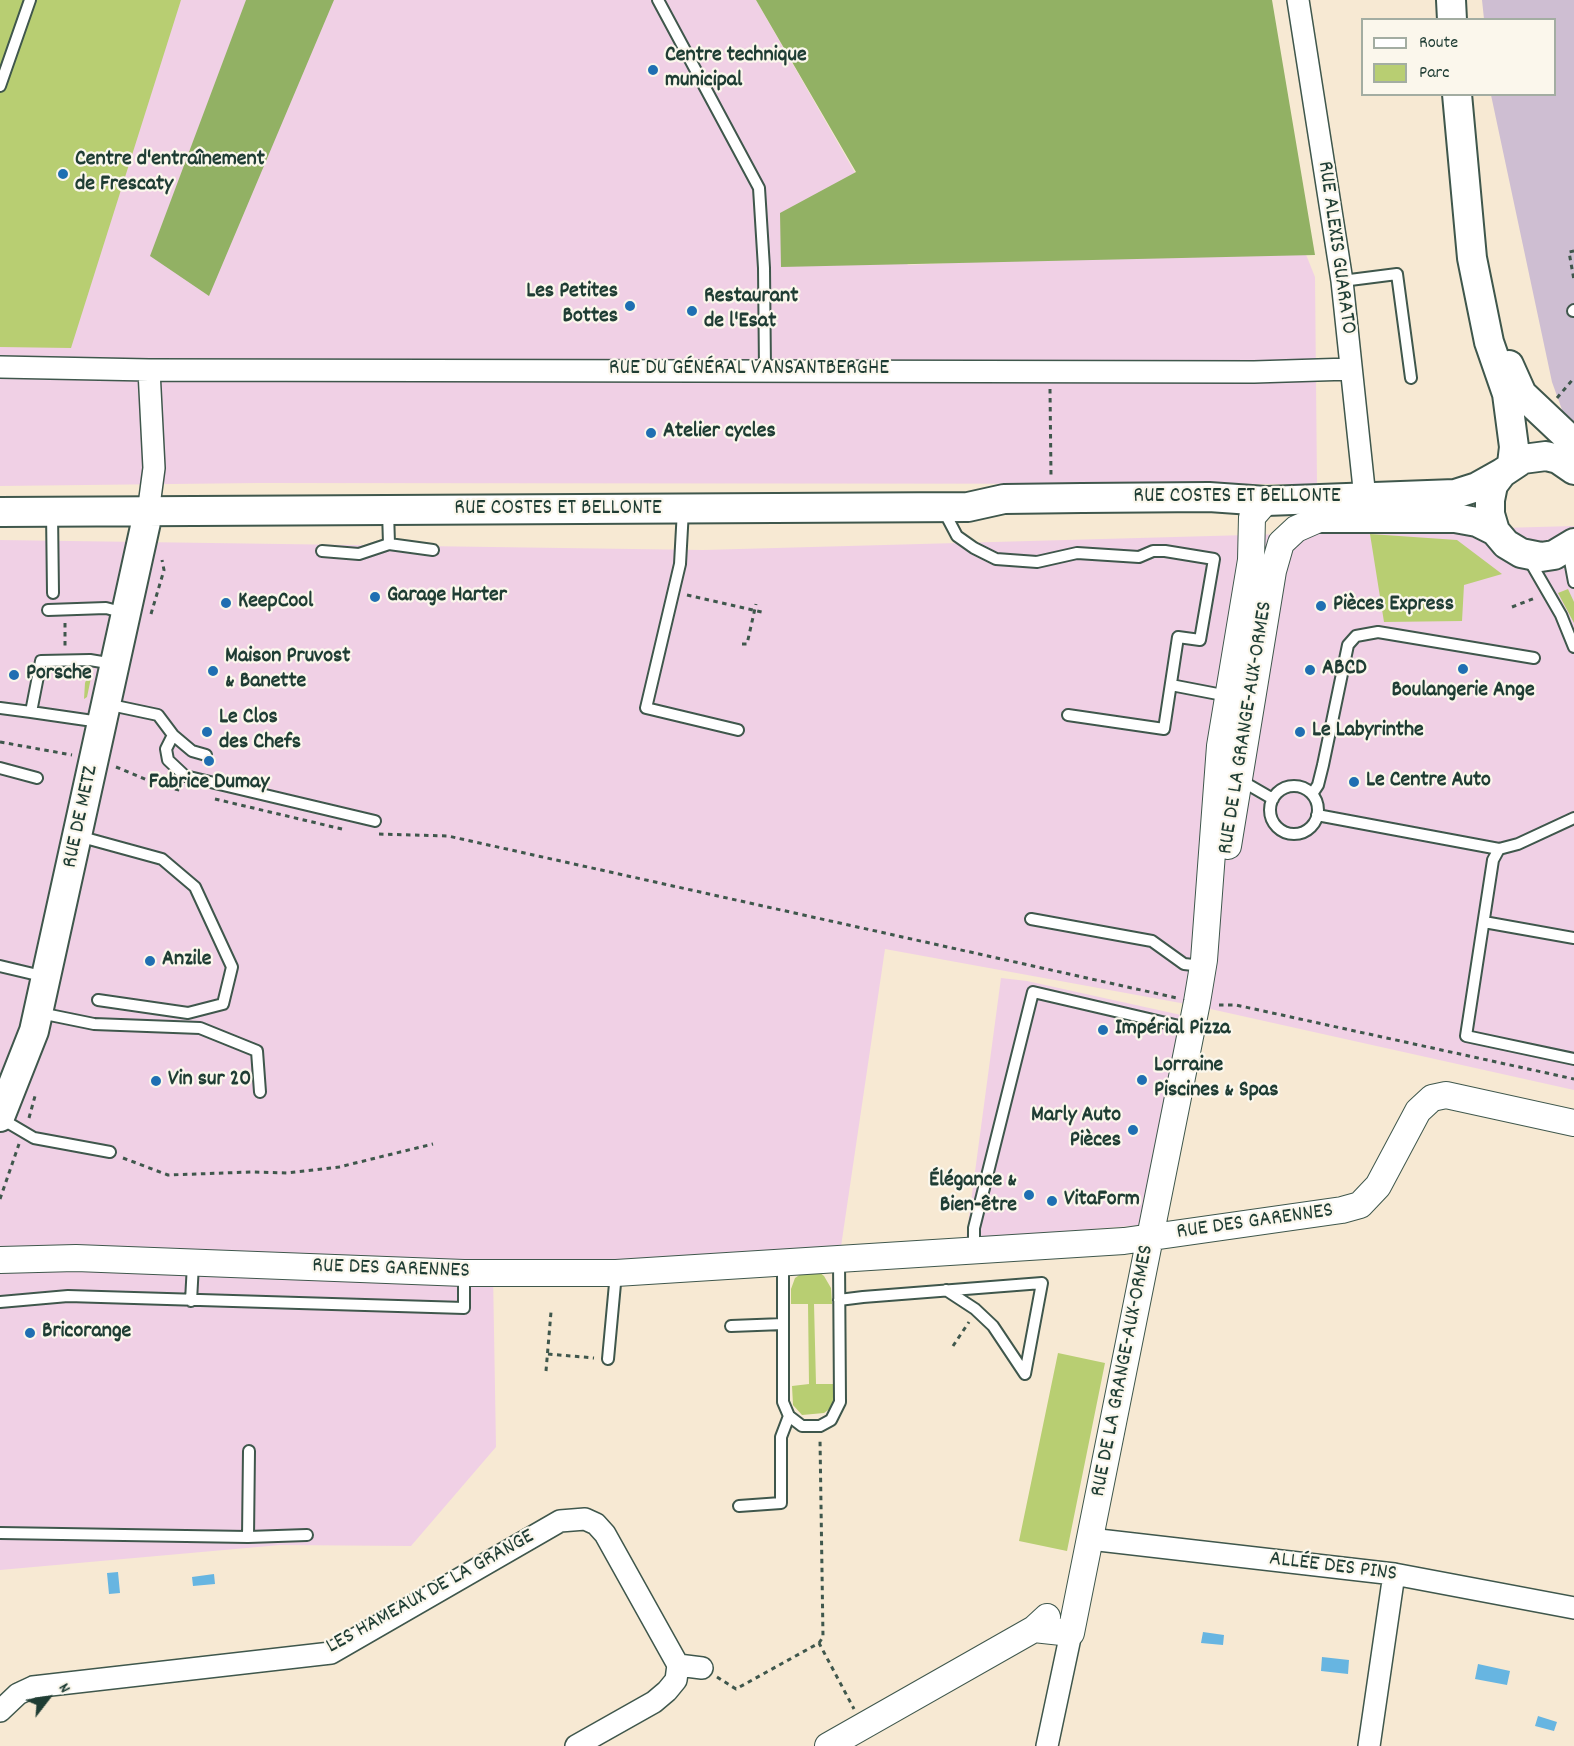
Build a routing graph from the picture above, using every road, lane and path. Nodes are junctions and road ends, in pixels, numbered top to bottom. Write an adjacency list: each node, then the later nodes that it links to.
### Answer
1 (30, 0): 6 (lane)
2 (658, 0): 15 (lane)
3 (1298, 0): 10 (street, RUE ALEXIS GUARATO)
4 (1451, 0): 5 (main road)
5 (1452, 18)
6 (0, 86)
7 (1457, 96): 11 (main road)
8 (1574, 251): 9 (path)
9 (1574, 280)
10 (1342, 281): 13 (street, RUE ALEXIS GUARATO); 17 (lane)
11 (1478, 297): 18 (main road); 19 (main road)
12 (0, 367): 14 (street, RUE DU GÉNÉRAL VANSANTBERGHE)
13 (1350, 369): 16 (street, RUE DU GÉNÉRAL VANSANTBERGHE); 21 (street, RUE ALEXIS GUARATO)
14 (149, 370): 15 (street, RUE DU GÉNÉRAL VANSANTBERGHE); 29 (street)
15 (765, 370): 16 (street, RUE DU GÉNÉRAL VANSANTBERGHE)
16 (1050, 372): 22 (path)
17 (1411, 378)
18 (1508, 393): 19 (main road); 20 (main road)
19 (1568, 457): 20 (main road, RUE COSTES ET BELLONTE)
20 (1507, 469): 21 (main road, RUE COSTES ET BELLONTE); 31 (main road)
21 (1365, 498): 25 (main road, RUE COSTES ET BELLONTE)
22 (1051, 499): 23 (main road, RUE COSTES ET BELLONTE); 25 (main road, RUE COSTES ET BELLONTE)
23 (958, 507): 24 (main road, RUE COSTES ET BELLONTE); 25 (main road, RUE COSTES ET BELLONTE); 53 (lane)
24 (683, 509): 27 (main road, RUE COSTES ET BELLONTE); 38 (lane)
25 (1264, 510): 30 (main road, RUE COSTES ET BELLONTE); 54 (street, RUE DE LA GRANGE-AUX-ORMES)
26 (52, 511): 28 (main road, RUE COSTES ET BELLONTE); 29 (main road, RUE COSTES ET BELLONTE); 39 (lane)
27 (388, 511): 29 (main road, RUE COSTES ET BELLONTE); 32 (lane)
28 (0, 512)
29 (148, 513): 46 (main road, RUE DE METZ)
30 (1310, 516): 31 (main road, RUE COSTES ET BELLONTE); 54 (street, RUE DE LA GRANGE-AUX-ORMES)
31 (1495, 531): 36 (main road, RUE COSTES ET BELLONTE)
32 (389, 544): 34 (lane); 35 (lane)
33 (1571, 546): 36 (main road); 37 (lane)
34 (433, 550)
35 (322, 552)
36 (1526, 555): 40 (lane)
37 (1574, 582)
38 (673, 592): 45 (path); 59 (lane)
39 (53, 593)
40 (1548, 593): 42 (path); 49 (lane)
41 (756, 604): 45 (path)
42 (1512, 608)
43 (64, 609): 44 (lane); 46 (lane); 50 (path)
44 (48, 610)
45 (755, 610): 47 (path); 48 (path)
46 (125, 613): 52 (main road, RUE DE METZ)
47 (766, 613)
48 (742, 644)
49 (1574, 647)
50 (74, 648)
51 (1534, 658): 68 (lane)
52 (114, 664): 56 (lane); 57 (main road, RUE DE METZ)
53 (1171, 685): 54 (lane); 58 (lane)
54 (1240, 698): 65 (street, RUE DE LA GRANGE-AUX-ORMES)
55 (0, 708): 56 (lane)
56 (31, 712): 57 (lane)
57 (104, 713): 60 (lane); 63 (main road, RUE DE METZ)
58 (1068, 715)
59 (738, 730)
60 (173, 735): 62 (lane); 73 (lane)
61 (0, 742): 63 (path)
62 (206, 755)
63 (95, 759): 67 (path); 76 (main road, RUE DE METZ)
64 (0, 768): 66 (lane)
65 (1229, 772): 70 (lane); 81 (street, RUE DE LA GRANGE-AUX-ORMES)
66 (37, 778)
67 (184, 792)
68 (1312, 794): 70 (lane); 71 (lane)
69 (207, 798): 74 (path)
70 (1273, 799): 71 (lane)
71 (1317, 815): 77 (lane)
72 (1574, 818): 77 (lane)
73 (375, 820)
74 (351, 831)
75 (372, 834): 85 (path)
76 (78, 836): 83 (main road, RUE DE METZ); 84 (lane)
77 (1499, 849): 79 (lane)
78 (1031, 919): 81 (lane)
79 (1484, 922): 80 (lane); 88 (lane)
80 (1574, 938)
81 (1204, 963): 85 (street, RUE DE LA GRANGE-AUX-ORMES)
82 (0, 966): 83 (lane)
83 (46, 977): 86 (main road, RUE DE METZ)
84 (98, 1000)
85 (1197, 1002): 87 (street, RUE DE LA GRANGE-AUX-ORMES); 89 (path)
86 (38, 1012): 90 (lane); 91 (main road, RUE DE METZ)
87 (1193, 1029): 95 (street, RUE DE LA GRANGE-AUX-ORMES); 96 (lane)
88 (1574, 1059)
89 (1574, 1079)
90 (260, 1092)
91 (0, 1117): 94 (lane)
92 (1574, 1124): 95 (street, RUE DES GARENNES)
93 (433, 1144): 94 (path)
94 (110, 1152)
95 (1150, 1237): 96 (street, RUE DES GARENNES); 122 (street, RUE DE LA GRANGE-AUX-ORMES)
96 (974, 1251): 98 (street, RUE DES GARENNES)
97 (0, 1260): 100 (street, RUE DES GARENNES)
98 (839, 1260): 99 (street, RUE DES GARENNES); 104 (lane)
99 (783, 1263): 102 (street, RUE DES GARENNES); 109 (lane)
100 (193, 1264): 101 (street, RUE DES GARENNES); 105 (lane)
101 (464, 1273): 102 (street, RUE DES GARENNES); 105 (lane)
102 (616, 1273): 113 (lane)
103 (946, 1290): 104 (lane); 107 (lane); 107 (lane)
104 (839, 1300): 116 (lane)
105 (191, 1301): 106 (lane)
106 (0, 1302)
107 (977, 1311): 111 (path)
108 (551, 1312): 112 (path)
109 (783, 1324): 110 (lane); 115 (lane)
110 (731, 1326)
111 (953, 1346)
112 (548, 1354): 113 (path); 114 (path)
113 (608, 1359)
114 (546, 1371)
115 (789, 1416): 116 (lane); 118 (lane)
116 (820, 1426): 128 (path)
117 (249, 1451): 121 (lane)
118 (739, 1506)
119 (0, 1533): 121 (lane)
120 (307, 1535): 121 (lane)
121 (248, 1537)
122 (1090, 1539): 123 (street, ALLÉE DES PINS); 124 (street, RUE DE LA GRANGE-AUX-ORMES)
123 (1394, 1574): 125 (street, ALLÉE DES PINS); 136 (street)
124 (1076, 1608): 126 (street); 127 (street, RUE DE LA GRANGE-AUX-ORMES)
125 (1574, 1608)
126 (1034, 1629): 127 (street); 132 (street)
127 (1071, 1633): 135 (street, RUE DE LA GRANGE-AUX-ORMES)
128 (819, 1643): 130 (path); 132 (path)
129 (678, 1665): 130 (street); 131 (street, LES HAMEAUX DE LA GRANGE); 133 (street)
130 (702, 1668)
131 (0, 1711)
132 (863, 1726): 134 (street)
133 (576, 1746)
134 (828, 1746)
135 (1047, 1746)
136 (1370, 1746)

